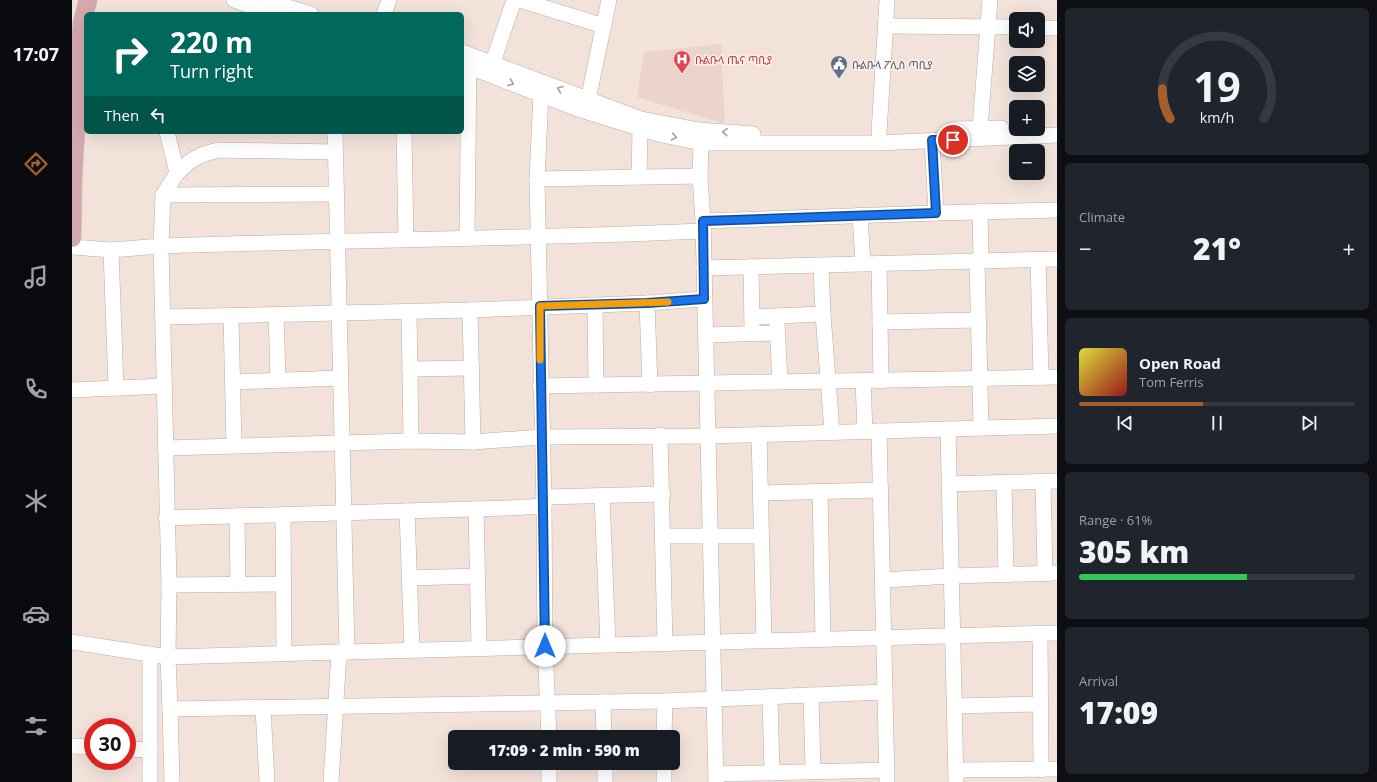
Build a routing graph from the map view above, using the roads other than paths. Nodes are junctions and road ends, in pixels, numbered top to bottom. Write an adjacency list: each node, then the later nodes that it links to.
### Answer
1 (88, 0): 10 (main road)
2 (234, 0): 11 (street)
3 (264, 0): 12 (street)
4 (389, 0): 13 (street)
5 (514, 0): 22 (street)
6 (520, 0): 15 (street)
7 (609, 0): 15 (street)
8 (887, 0): 16 (street)
9 (990, 0): 17 (street)
10 (85, 12)
11 (267, 12)
12 (304, 12)
13 (385, 12)
14 (84, 15): 49 (main road)
15 (604, 26): 24 (street)
16 (885, 26): 17 (street); 30 (street)
17 (988, 27): 18 (street); 29 (street)
18 (1009, 27)
19 (1045, 28): 20 (street)
20 (1057, 28)
21 (466, 59): 22 (street); 23 (street, one-way to 23); 50 (street)
22 (492, 65): 24 (street, one-way to 22)
23 (541, 94): 28 (street); 41 (street)
24 (588, 100): 30 (street, one-way to 24)
25 (1057, 126): 27 (street)
26 (1009, 127): 29 (street)
27 (1045, 127)
28 (640, 128): 36 (street, one-way to 36); 40 (street)
29 (980, 128): 30 (street)
30 (879, 133)
31 (167, 134): 38 (street)
32 (335, 134): 37 (street)
33 (404, 134): 52 (street)
34 (1057, 136): 35 (street)
35 (932, 140): 36 (street); 46 (street)
36 (701, 143): 39 (street)
37 (335, 152): 38 (street); 42 (street)
38 (177, 173): 43 (street)
39 (700, 176): 40 (street); 48 (street)
40 (639, 177): 41 (street)
41 (537, 179): 51 (street)
42 (335, 194): 43 (street); 53 (street)
43 (163, 195): 54 (street)
44 (1057, 210): 45 (street)
45 (980, 211): 46 (street); 59 (street)
46 (936, 213): 47 (street)
47 (860, 215): 48 (street); 61 (street)
48 (703, 226): 51 (street); 64 (street)
49 (72, 238)
50 (467, 238): 51 (street); 52 (street)
51 (539, 238): 68 (street)
52 (406, 239): 53 (street)
53 (336, 240): 54 (street); 71 (street)
54 (161, 246): 56 (street); 76 (street)
55 (72, 247): 56 (street)
56 (111, 250): 100 (street)
57 (1057, 258): 58 (street)
58 (1038, 259): 59 (street); 85 (street)
59 (979, 260): 60 (street); 78 (street)
60 (879, 263): 61 (street); 79 (street)
61 (863, 264): 62 (street)
62 (822, 265): 63 (street); 73 (street)
63 (751, 267): 64 (street); 77 (street)
64 (704, 268): 65 (street)
65 (704, 299): 66 (street); 82 (street)
66 (647, 303): 67 (street); 95 (street)
67 (595, 305): 68 (street); 97 (street)
68 (540, 306): 69 (street); 99 (street)
69 (470, 310): 70 (street); 83 (street)
70 (408, 311): 71 (street); 84 (street)
71 (338, 312): 72 (street); 87 (street)
72 (276, 314): 74 (street); 89 (street)
73 (823, 314): 75 (street); 90 (street)
74 (231, 316): 76 (street); 93 (street)
75 (776, 316): 77 (street); 81 (street)
76 (163, 317): 98 (street)
77 (752, 318): 80 (street)
78 (978, 320): 79 (street); 88 (street)
79 (880, 322): 92 (street)
80 (752, 333): 81 (street); 82 (street)
81 (777, 333): 94 (street)
82 (706, 335): 96 (street)
83 (472, 368): 84 (street); 112 (street)
84 (410, 369): 111 (street)
85 (1041, 377): 86 (street); 88 (street)
86 (1057, 377)
87 (340, 378): 89 (street); 113 (street)
88 (980, 379): 92 (street); 103 (street)
89 (278, 380): 93 (street)
90 (827, 381): 91 (street); 94 (street); 106 (street)
91 (863, 381): 92 (street); 105 (street)
92 (881, 381)
93 (233, 382): 114 (street)
94 (780, 382): 96 (street)
95 (650, 384): 96 (street); 97 (street)
96 (707, 384): 109 (street)
97 (596, 385): 99 (street)
98 (164, 386): 100 (street); 115 (street)
99 (540, 386): 110 (street)
100 (116, 388): 101 (street)
101 (72, 390)
102 (1057, 426): 103 (street)
103 (981, 428): 104 (street)
104 (948, 429): 105 (street); 118 (street)
105 (872, 431): 106 (street); 119 (street)
106 (832, 432): 107 (street)
107 (759, 434): 109 (street); 121 (street)
108 (660, 435): 109 (street); 110 (street); 122 (street)
109 (708, 436): 133 (street)
110 (542, 437): 112 (street); 124 (street)
111 (410, 441): 112 (street); 113 (street)
112 (473, 442)
113 (342, 443): 114 (street); 127 (street)
114 (234, 446): 115 (street)
115 (165, 448): 130 (street)
116 (1050, 481): 117 (street); 134 (street)
117 (1004, 482): 118 (street); 135 (street)
118 (949, 484): 137 (street)
119 (881, 490): 120 (street); 139 (street)
120 (820, 492): 121 (street); 147 (street)
121 (760, 493): 132 (street)
122 (663, 494): 123 (street); 131 (street)
123 (602, 496): 124 (street); 152 (street)
124 (544, 501): 125 (street); 153 (street)
125 (476, 509): 126 (street); 136 (street)
126 (407, 511): 127 (street); 138 (street)
127 (344, 513): 128 (street); 156 (street)
128 (283, 515): 129 (street); 141 (street)
129 (237, 516): 130 (street); 140 (street)
130 (166, 518): 142 (street)
131 (664, 536): 133 (street); 151 (street)
132 (761, 536): 133 (street); 148 (street)
133 (710, 537): 150 (street)
134 (1051, 574): 135 (street)
135 (1006, 575): 137 (street)
136 (477, 576): 138 (street); 154 (street)
137 (951, 576): 139 (street); 145 (street)
138 (409, 578): 155 (street)
139 (883, 580): 146 (street)
140 (238, 584): 141 (street); 142 (street)
141 (284, 584): 157 (street)
142 (169, 585): 159 (street)
143 (1057, 632): 144 (street)
144 (1040, 633): 145 (street); 167 (street)
145 (952, 635): 146 (street); 169 (street)
146 (884, 637): 147 (street); 160 (street)
147 (823, 639): 148 (street)
148 (764, 640): 150 (street)
149 (72, 642): 158 (street)
150 (713, 642): 151 (street); 163 (street)
151 (665, 643): 152 (street)
152 (608, 645): 153 (street)
153 (545, 646): 154 (street); 166 (street)
154 (479, 648): 155 (street)
155 (412, 650): 156 (street)
156 (343, 652): 157 (street); 168 (street)
157 (284, 653): 159 (street)
158 (150, 654): 159 (street); 178 (street)
159 (168, 657): 171 (street)
160 (885, 692): 161 (street); 186 (street)
161 (811, 695): 162 (street); 184 (street)
162 (770, 697): 163 (street); 185 (street)
163 (714, 698): 165 (street); 188 (street)
164 (603, 702): 165 (street); 166 (street); 173 (street)
165 (665, 702): 174 (street)
166 (548, 703): 168 (street); 172 (street)
167 (1040, 704): 169 (street); 183 (street)
168 (336, 706): 170 (street); 192 (street)
169 (954, 706): 187 (street)
170 (263, 708): 171 (street); 191 (street)
171 (170, 709): 190 (street)
172 (549, 730)
173 (604, 730)
174 (664, 730)
175 (72, 746): 176 (street)
176 (84, 747)
177 (136, 749): 178 (street)
178 (150, 750): 189 (street)
179 (1057, 769): 183 (street)
180 (549, 770): 193 (street)
181 (604, 770): 194 (street)
182 (664, 770): 195 (street)
183 (1041, 770): 187 (street)
184 (813, 772): 185 (street); 186 (street)
185 (772, 773): 188 (street)
186 (887, 776)
187 (956, 776)
188 (716, 778)
189 (150, 782)
190 (172, 782)
191 (267, 782)
192 (331, 782)
193 (549, 782)
194 (605, 782)
195 (664, 782)

